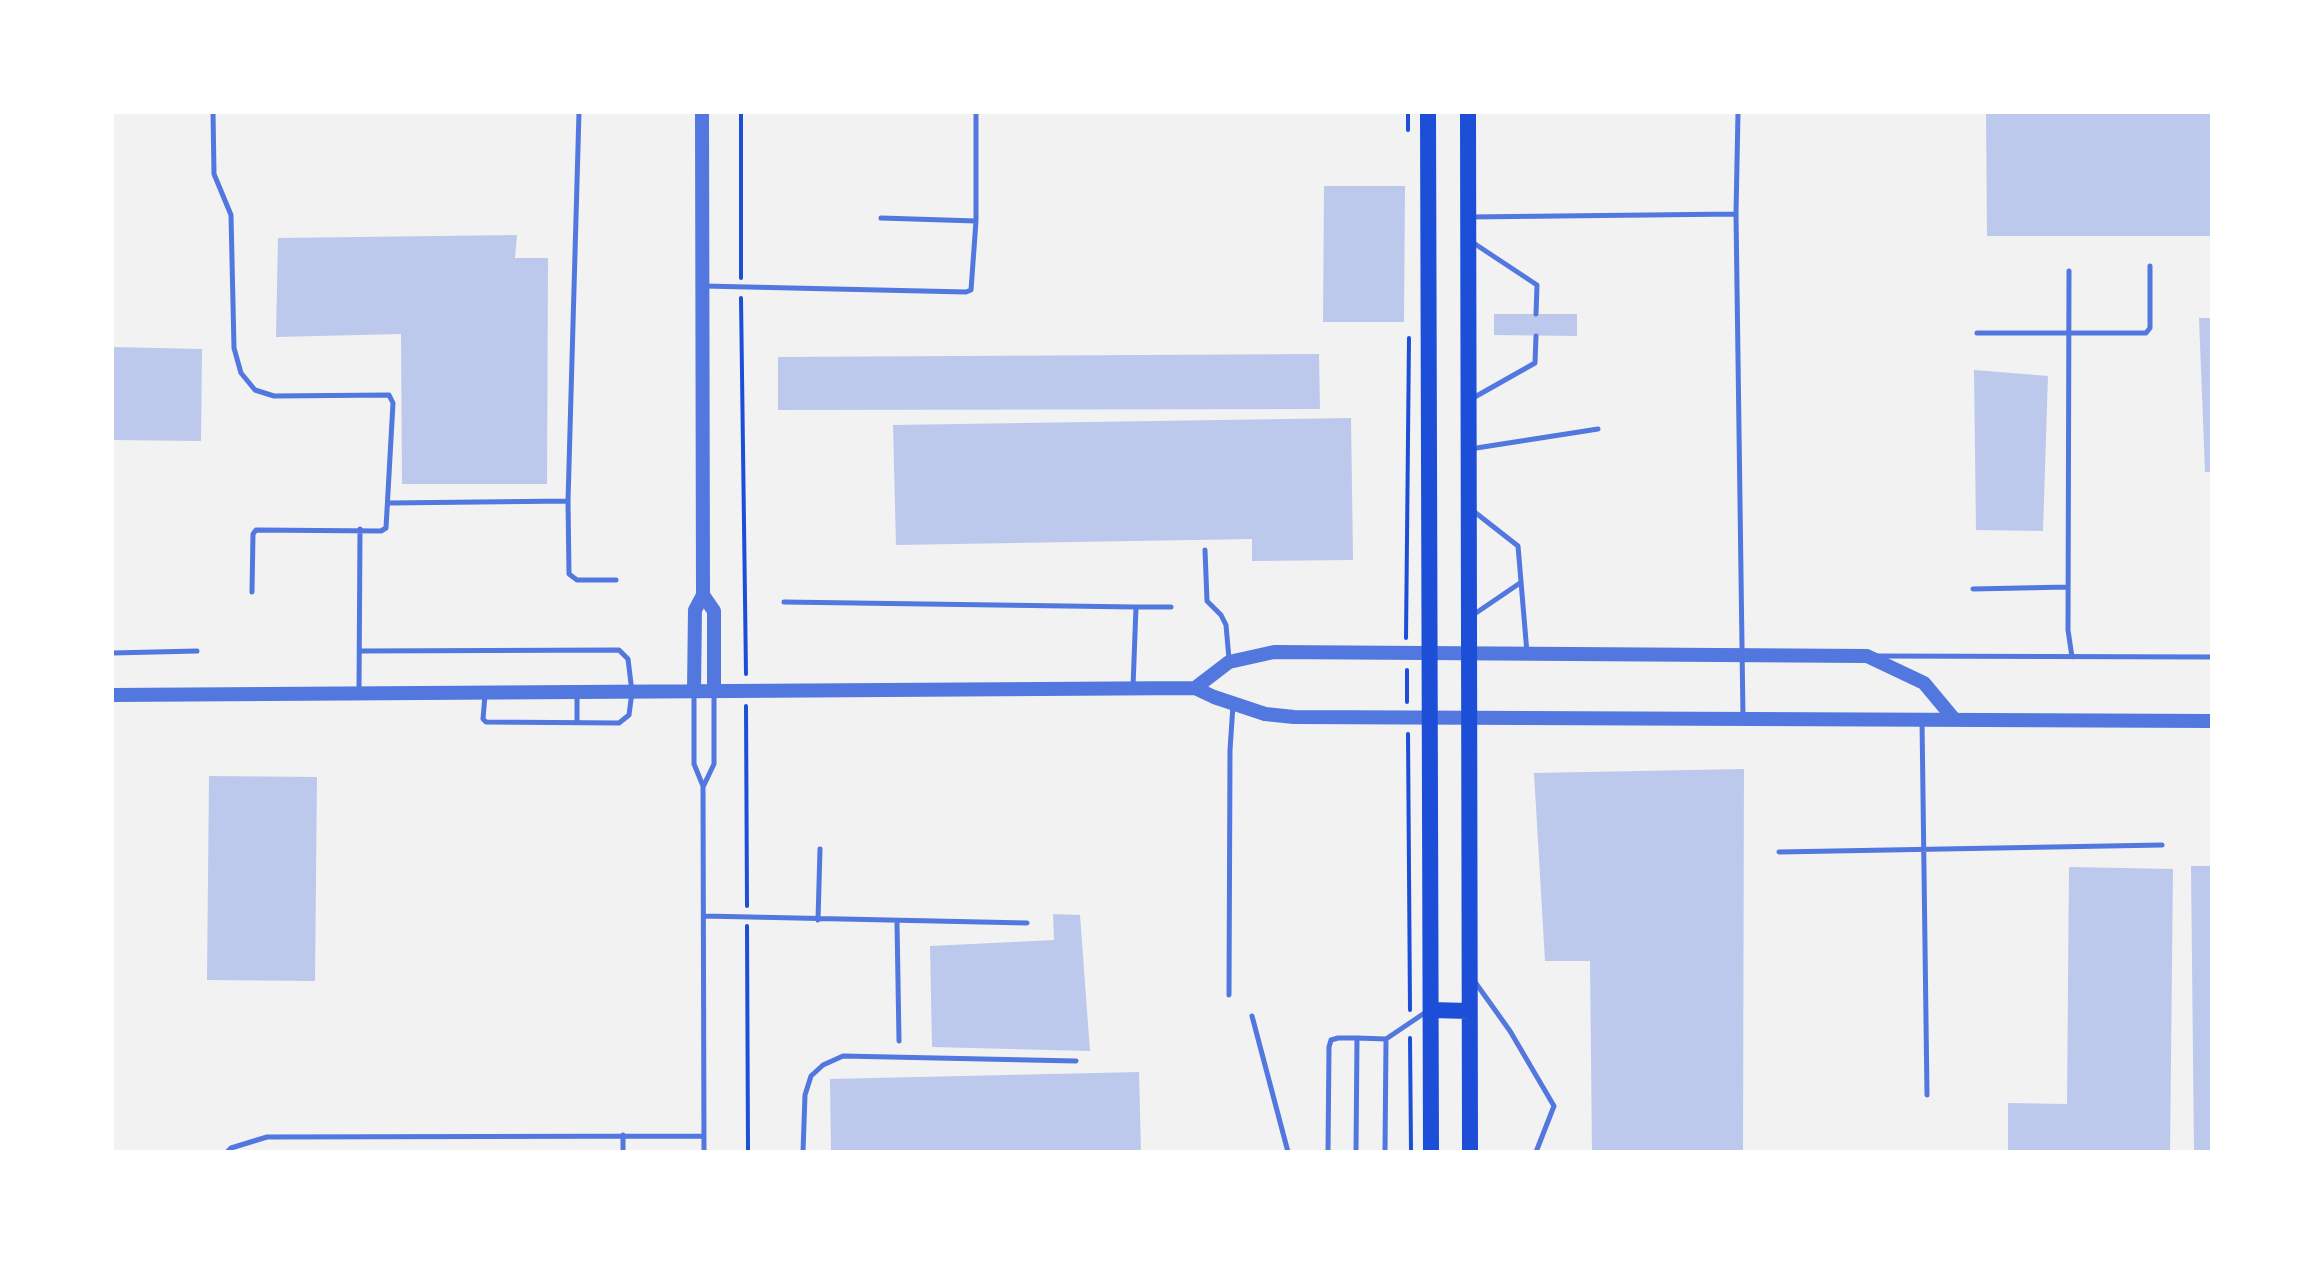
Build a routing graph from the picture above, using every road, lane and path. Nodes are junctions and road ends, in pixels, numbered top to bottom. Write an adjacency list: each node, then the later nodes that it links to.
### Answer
1 (213, 112): 29 (lane)
2 (579, 112): 28 (lane)
3 (702, 112): 18 (street)
4 (741, 112): 19 (path)
5 (976, 112): 14 (lane)
6 (1408, 112): 10 (path)
7 (1428, 112): 47 (main road)
8 (1468, 112): 12 (main road)
9 (1738, 112): 11 (lane)
10 (1408, 142)
11 (1736, 214): 12 (lane); 50 (lane)
12 (1468, 217): 15 (main road)
13 (881, 218): 14 (lane)
14 (976, 221): 19 (lane)
15 (1468, 240): 20 (lane); 25 (main road)
16 (2150, 266): 23 (lane)
17 (2069, 271): 23 (lane)
18 (703, 286): 19 (lane); 38 (street)
19 (741, 287): 59 (path)
20 (1536, 314)
21 (1409, 324): 46 (path)
22 (1977, 333): 23 (lane)
23 (2069, 333): 35 (lane)
24 (1536, 336): 25 (lane)
25 (1469, 400): 27 (main road)
26 (1598, 429): 27 (lane)
27 (1469, 449): 30 (main road)
28 (568, 501): 29 (lane); 33 (lane)
29 (389, 503): 31 (lane)
30 (1469, 508): 34 (lane); 42 (main road)
31 (360, 529): 37 (lane); 44 (lane)
32 (1205, 550): 54 (lane)
33 (616, 580)
34 (1520, 583): 42 (lane); 49 (lane)
35 (2068, 587): 36 (lane); 52 (lane)
36 (1973, 589)
37 (252, 592)
38 (703, 595): 57 (street); 58 (street)
39 (784, 602): 40 (lane)
40 (1136, 607): 41 (lane); 55 (lane)
41 (1171, 607)
42 (1469, 618): 48 (main road)
43 (197, 651): 45 (lane)
44 (360, 651): 61 (lane); 62 (lane)
45 (112, 653)
46 (1407, 653): 47 (street); 54 (street); 66 (path)
47 (1428, 653): 48 (street); 67 (main road)
48 (1469, 654): 49 (street); 68 (main road)
49 (1527, 654): 50 (street)
50 (1742, 656): 51 (street); 69 (lane)
51 (1867, 656): 52 (lane); 71 (street)
52 (2072, 657): 53 (lane)
53 (2212, 657)
54 (1229, 662): 56 (street)
55 (1133, 688): 56 (street); 59 (street)
56 (1195, 688): 65 (street)
57 (694, 691): 58 (street); 61 (street); 74 (lane)
58 (714, 691): 59 (street); 74 (lane)
59 (746, 691): 80 (path)
60 (577, 692): 61 (street); 63 (street); 73 (lane)
61 (632, 692): 73 (lane)
62 (359, 693): 63 (street); 64 (street)
63 (485, 693): 73 (lane)
64 (112, 695)
65 (1233, 704): 66 (street); 85 (lane)
66 (1408, 716): 67 (street); 89 (path)
67 (1429, 716): 68 (street); 86 (main road)
68 (1469, 716): 69 (street); 84 (main road)
69 (1743, 718): 70 (street)
70 (1922, 719): 71 (street); 77 (lane)
71 (1954, 719): 72 (street)
72 (2212, 721)
73 (577, 722)
74 (703, 786): 79 (lane)
75 (2162, 845): 77 (lane)
76 (820, 849): 81 (lane)
77 (1922, 850): 78 (lane); 94 (lane)
78 (1779, 852)
79 (704, 916): 80 (lane); 96 (lane)
80 (747, 917): 81 (lane); 100 (path)
81 (818, 920): 82 (lane)
82 (897, 922): 83 (lane); 92 (lane)
83 (1027, 923)
84 (1470, 974): 87 (main road); 109 (lane)
85 (1229, 995)
86 (1431, 1010): 87 (main road); 89 (lane); 107 (main road)
87 (1469, 1011): 108 (main road)
88 (1252, 1016): 102 (lane)
89 (1410, 1021): 91 (lane); 106 (path)
90 (1357, 1038): 91 (lane); 103 (lane); 104 (lane)
91 (1386, 1039): 105 (lane)
92 (899, 1041)
93 (1076, 1061): 101 (lane)
94 (1927, 1095)
95 (623, 1135): 96 (lane); 97 (lane); 98 (lane)
96 (704, 1136): 99 (lane)
97 (227, 1152)
98 (623, 1152)
99 (704, 1152)
100 (748, 1152)
101 (803, 1152)
102 (1288, 1152)
103 (1328, 1152)
104 (1356, 1152)
105 (1385, 1152)
106 (1411, 1152)
107 (1431, 1152)
108 (1470, 1152)
109 (1536, 1152)

